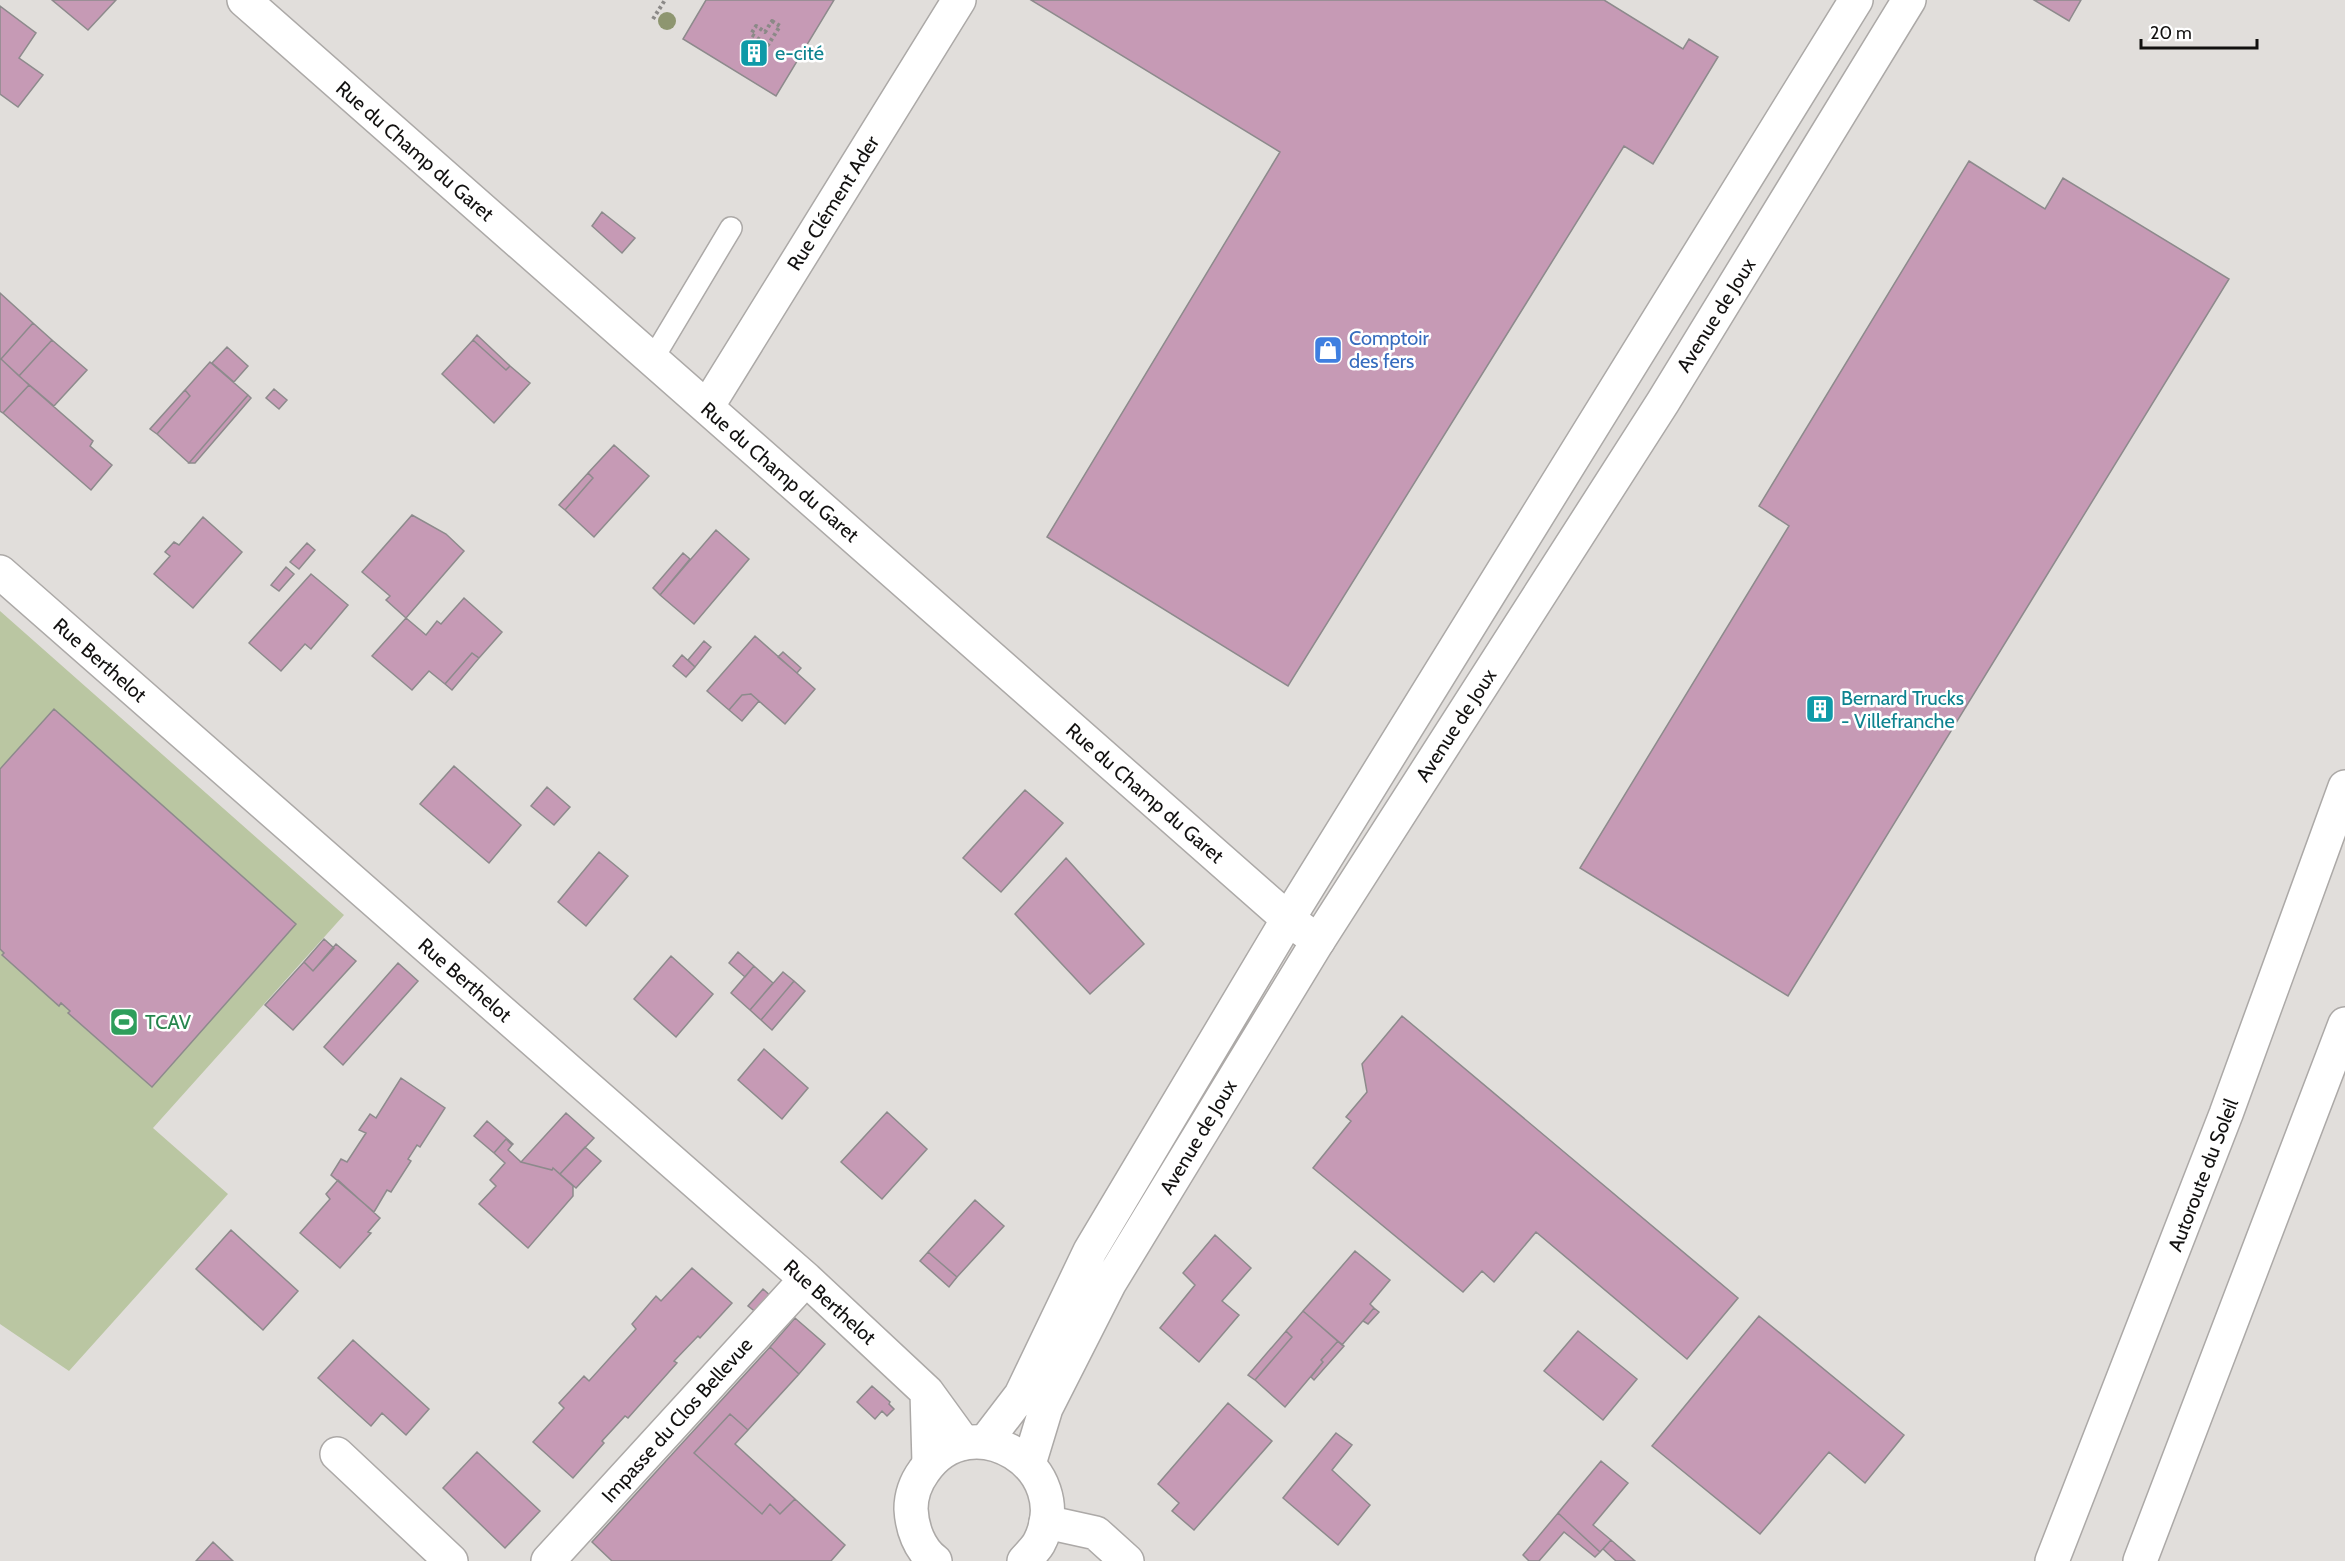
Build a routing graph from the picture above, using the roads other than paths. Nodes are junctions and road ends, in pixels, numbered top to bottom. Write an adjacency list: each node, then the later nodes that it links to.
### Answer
1 (244, 0): 6 (main road, Rue du Champ du Garet)
2 (959, 0): 7 (main road, Rue Clément Ader)
3 (1856, 0): 10 (main road, Avenue de Joux)
4 (1910, 0): 11 (main road, Avenue de Joux)
5 (731, 228): 6 (lane)
6 (652, 360): 7 (main road, Rue du Champ du Garet)
7 (707, 407): 10 (main road, Rue du Champ du Garet)
8 (0, 572): 13 (main road, Rue Berthelot)
9 (2345, 787): 25 (main road, Autoroute du Soleil)
10 (1288, 919): 11 (main road, Rue du Champ du Garet); 15 (main road, Avenue de Joux)
11 (1318, 941): 18 (main road, Avenue de Joux)
12 (2345, 1024): 26 (main road)
13 (806, 1280): 14 (main road, Rue Berthelot); 21 (main road, Impasse du Clos Bellevue)
14 (927, 1392): 15 (main road, Rue Berthelot); 17 (main road)
15 (974, 1443): 17 (main road); 18 (main road)
16 (337, 1454): 20 (main road)
17 (929, 1463): 22 (main road)
18 (1029, 1464): 19 (main road)
19 (1046, 1522): 23 (main road); 24 (main road)
20 (451, 1561)
21 (548, 1561)
22 (935, 1561)
23 (1024, 1561)
24 (1127, 1561)
25 (2052, 1561)
26 (2140, 1561)

